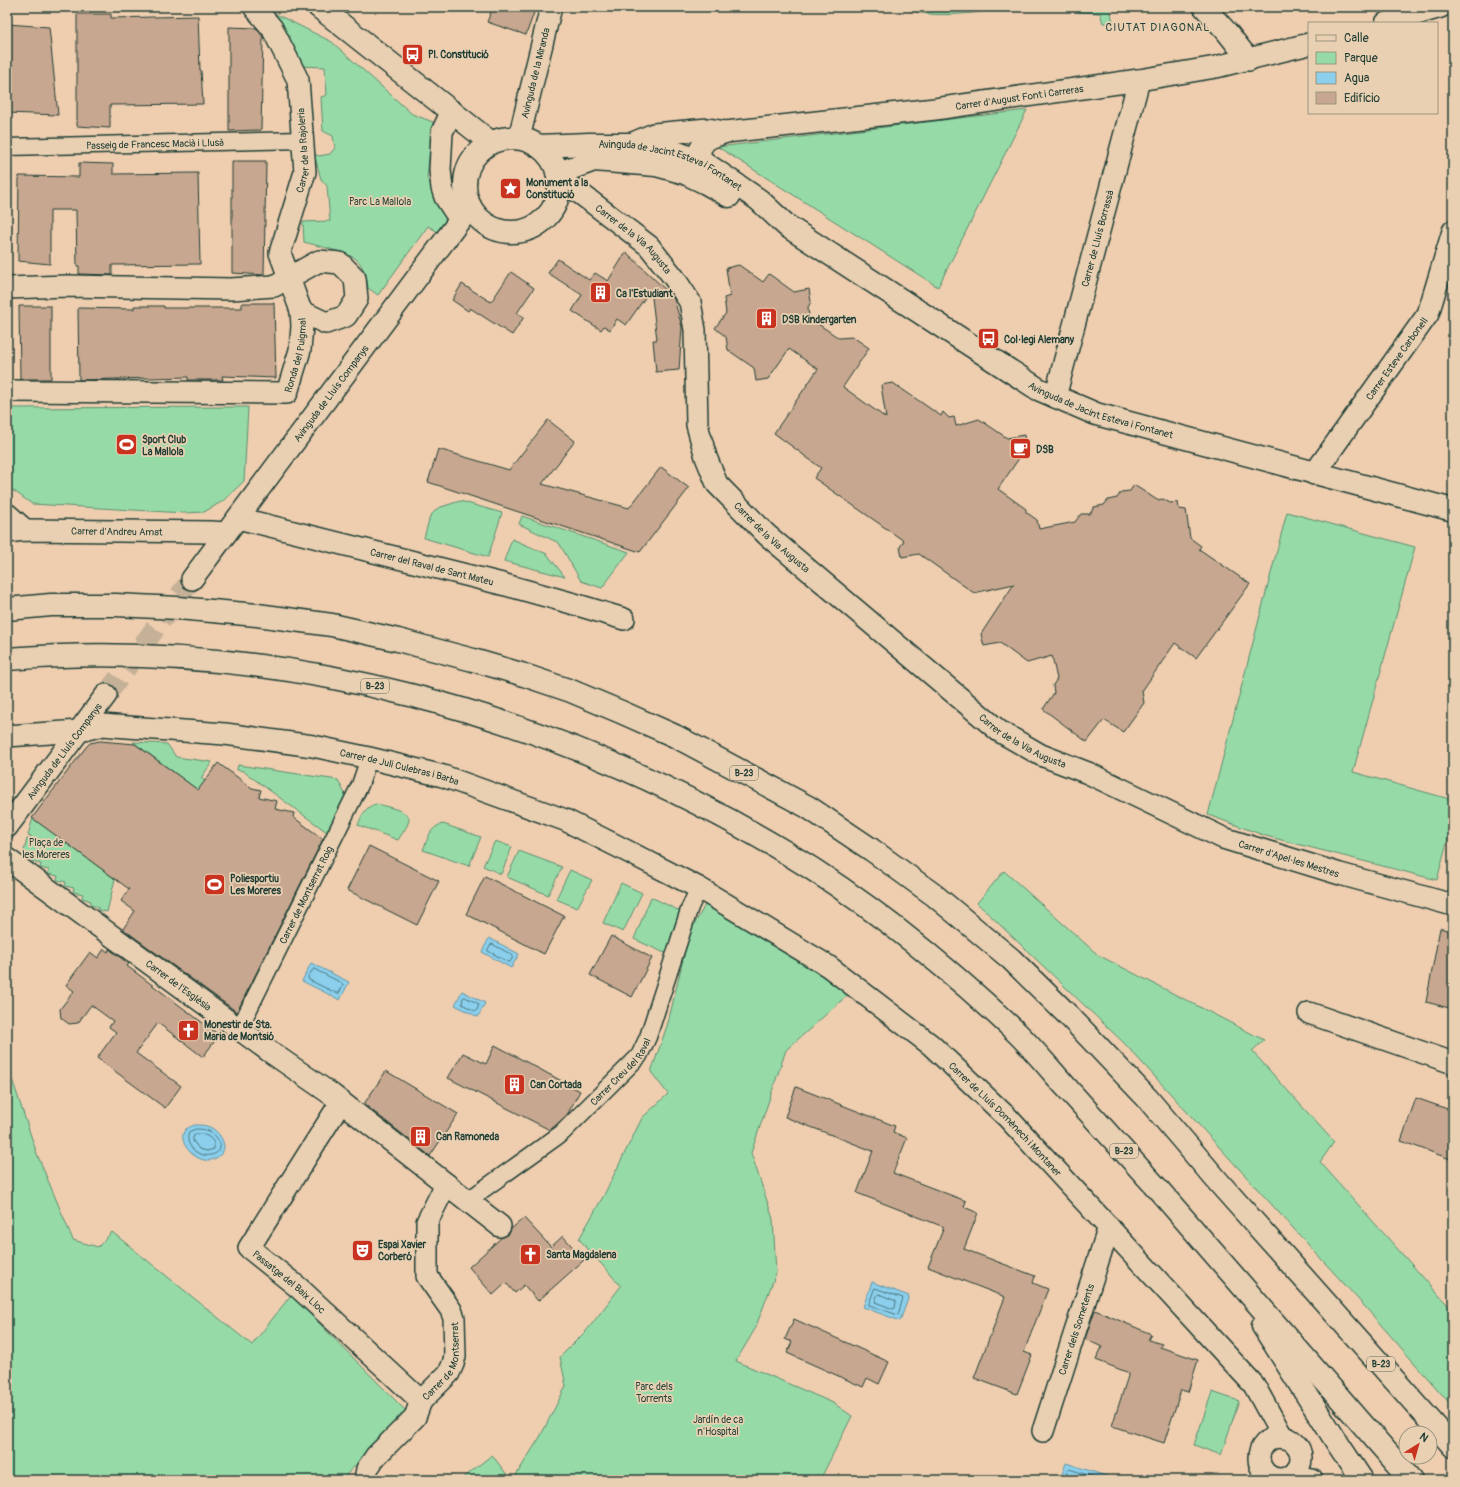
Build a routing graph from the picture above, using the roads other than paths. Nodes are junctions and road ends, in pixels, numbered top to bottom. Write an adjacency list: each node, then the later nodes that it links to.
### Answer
1 (254, 7): 12 (street, Carrer de la Rajoleria)
2 (319, 7): 10 (main road)
3 (550, 7): 14 (street, Avinguda de la Miranda)
4 (1204, 7): 8 (street)
5 (1441, 7): 6 (street)
6 (1389, 22)
7 (1308, 44): 8 (street, Carrer d'August Font i Carreras)
8 (1249, 60): 9 (street, Carrer d'August Font i Carreras)
9 (1139, 80): 11 (street, Carrer d'August Font i Carreras); 26 (street, Carrer de Lluís Borrassà)
10 (452, 111): 13 (main road); 19 (street)
11 (726, 132): 15 (street, Carrer d'August Font i Carreras); 17 (street, Carrer d'August Font i Carreras)
12 (303, 140): 16 (street, Passeig de Francesc Macià i Llusà); 22 (street, Carrer de la Rajoleria)
13 (490, 142): 14 (main road); 19 (main road)
14 (529, 142): 15 (main road, Avinguda de Jacint Esteva i Fontanet); 18 (main road)
15 (630, 144): 17 (main road, Avinguda de Jacint Esteva i Fontanet)
16 (7, 147)
17 (706, 164): 20 (main road, Avinguda de Jacint Esteva i Fontanet)
18 (558, 175): 19 (main road); 20 (main road, Avinguda de Jacint Esteva i Fontanet); 40 (street, Carrer de la Via Augusta)
19 (466, 215): 30 (street, Avinguda de Lluís Companys)
20 (787, 226): 26 (main road, Avinguda de Jacint Esteva i Fontanet)
21 (1453, 231): 27 (street, Carrer Esteve Carbonell)
22 (290, 277): 23 (street); 24 (street, Ronda del Puigmal); 24 (street)
23 (7, 288)
24 (301, 311): 25 (street, Ronda del Puigmal)
25 (7, 391)
26 (1055, 398): 27 (main road, Avinguda de Jacint Esteva i Fontanet)
27 (1314, 474): 28 (main road, Avinguda de Jacint Esteva i Fontanet)
28 (1453, 510)
29 (7, 514): 31 (street)
30 (232, 526): 31 (street, Carrer d'Andreu Amat); 32 (street, Avinguda de Lluís Companys); 34 (street, Carrer del Raval de Sant Mateu)
31 (16, 531)
32 (192, 579)
33 (7, 609): 58 (main road, B-23)
34 (624, 619)
35 (7, 659): 53 (main road, B-23)
36 (106, 695): 37 (street, Avinguda de Lluís Companys)
37 (79, 731): 38 (street, Carrer de Juli Culebras i Barba); 39 (street, Carrer de Juli Culebras i Barba); 41 (street, Avinguda de Lluís Companys)
38 (7, 736)
39 (369, 758): 43 (street, Carrer de Juli Culebras i Barba); 46 (street, Carrer de Montserrat Roig)
40 (1131, 794): 44 (street, Carrer d'Apel·les Mestres)
41 (7, 827)
42 (7, 859): 46 (street, Carrer de l'Església)
43 (699, 888): 50 (street, Carrer Creu del Raval); 52 (street, Carrer de Lluís Domènech i Montaner)
44 (1453, 905)
45 (1309, 1013): 47 (street)
46 (239, 1029): 48 (street, Carrer de l'Església)
47 (1453, 1063)
48 (341, 1102): 49 (street, Carrer de l'Església); 54 (street, Passatge del Baix Lloc)
49 (446, 1184): 50 (street, Carrer de l'Església); 54 (street, Carrer de Montserrat)
50 (467, 1201): 51 (street, Carrer de l'Església)
51 (500, 1226)
52 (1109, 1227): 55 (street, Carrer de Lluís Domènech i Montaner); 56 (street, Carrer dels Sometents)
53 (1227, 1269): 62 (main road); 63 (main road, B-23)
54 (421, 1401): 60 (street, Carrer de Montserrat)
55 (1265, 1404): 57 (street, Carrer de Lluís Domènech i Montaner); 59 (street)
56 (1043, 1431)
57 (1283, 1438): 59 (street); 59 (street)
58 (1453, 1446)
59 (1269, 1473): 61 (street)
60 (365, 1480)
61 (1312, 1480)
62 (1362, 1480)
63 (1411, 1480)

